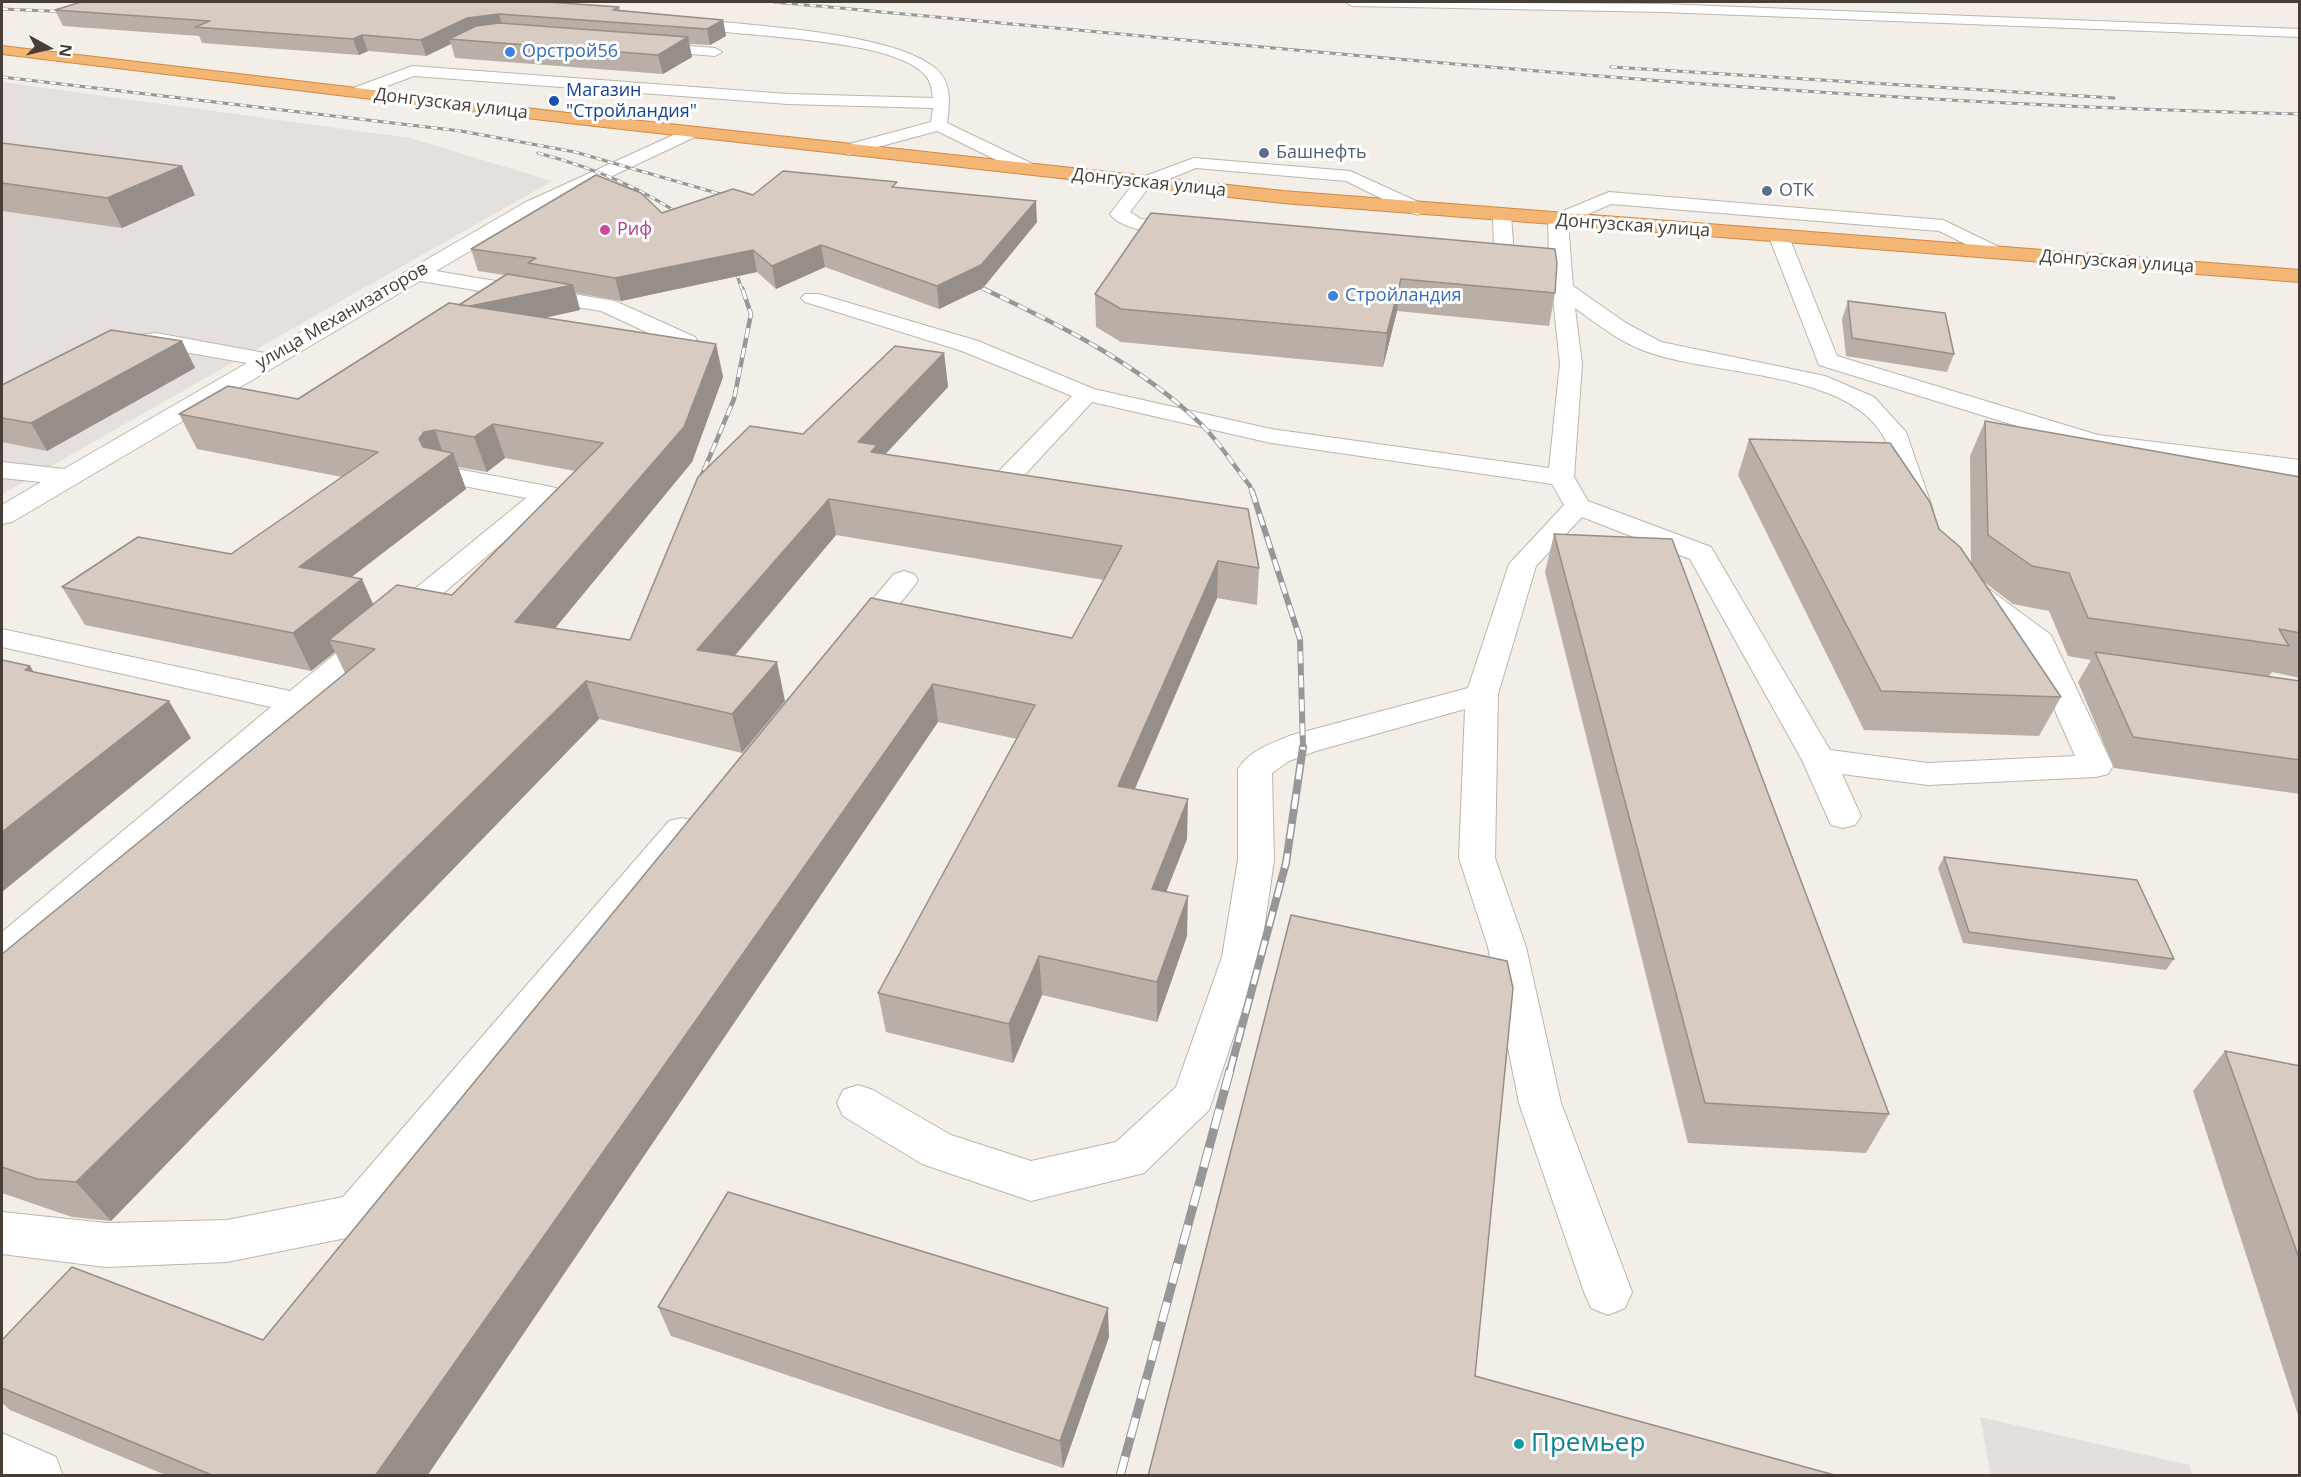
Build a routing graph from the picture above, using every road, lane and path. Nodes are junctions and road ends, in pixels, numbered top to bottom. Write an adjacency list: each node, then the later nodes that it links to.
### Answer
1 (1352, 2): 3 (street)
2 (663, 20): 10 (street)
3 (2300, 33)
4 (633, 46): 6 (street)
5 (2, 50): 9 (highway, Донгузская улица)
6 (715, 52)
7 (443, 56): 8 (street)
8 (412, 71): 9 (street); 10 (street)
9 (354, 93): 12 (highway, Донгузская улица)
10 (942, 103): 11 (street)
11 (939, 125): 13 (street); 14 (street)
12 (691, 132): 13 (highway, Донгузская улица); 23 (street, улица Механизаторов)
13 (848, 150): 14 (highway, Донгузская улица)
14 (1031, 170): 15 (highway, Донгузская улица)
15 (1143, 183): 16 (highway, Донгузская улица); 16 (street); 19 (street)
16 (1418, 209): 17 (highway, Донгузская улица)
17 (1502, 216): 18 (highway, Донгузская улица); 21 (street)
18 (1558, 220): 20 (highway, Донгузская улица); 22 (street); 25 (street)
19 (1208, 230)
20 (1779, 237): 22 (highway, Донгузская улица); 31 (street)
21 (1457, 251)
22 (1994, 252): 24 (highway, Донгузская улица)
23 (415, 274): 27 (street); 29 (street, улица Механизаторов)
24 (2300, 276)
25 (1563, 289): 36 (street); 38 (street)
26 (812, 298): 30 (street)
27 (687, 342)
28 (118, 344): 29 (street)
29 (266, 360): 35 (street, улица Механизаторов)
30 (1087, 394): 34 (street); 36 (street)
31 (2300, 468)
32 (2, 470): 35 (street)
33 (447, 475): 46 (street)
34 (1010, 475)
35 (68, 477): 37 (street, улица Механизаторов)
36 (1570, 491): 45 (street); 47 (street)
37 (2, 516)
38 (1928, 532)
39 (1948, 572): 43 (street)
40 (904, 580): 42 (street)
41 (7, 645): 46 (street)
42 (837, 662)
43 (2050, 666): 44 (street); 47 (street)
44 (2086, 671)
45 (1482, 694): 51 (street); 53 (street)
46 (296, 702): 50 (street)
47 (1819, 760): 49 (street)
48 (704, 808): 52 (street)
49 (1843, 816)
50 (2, 954)
51 (858, 1103)
52 (2, 1233)
53 (1608, 1292)
54 (2, 1459): 55 (street)
55 (36, 1476)

